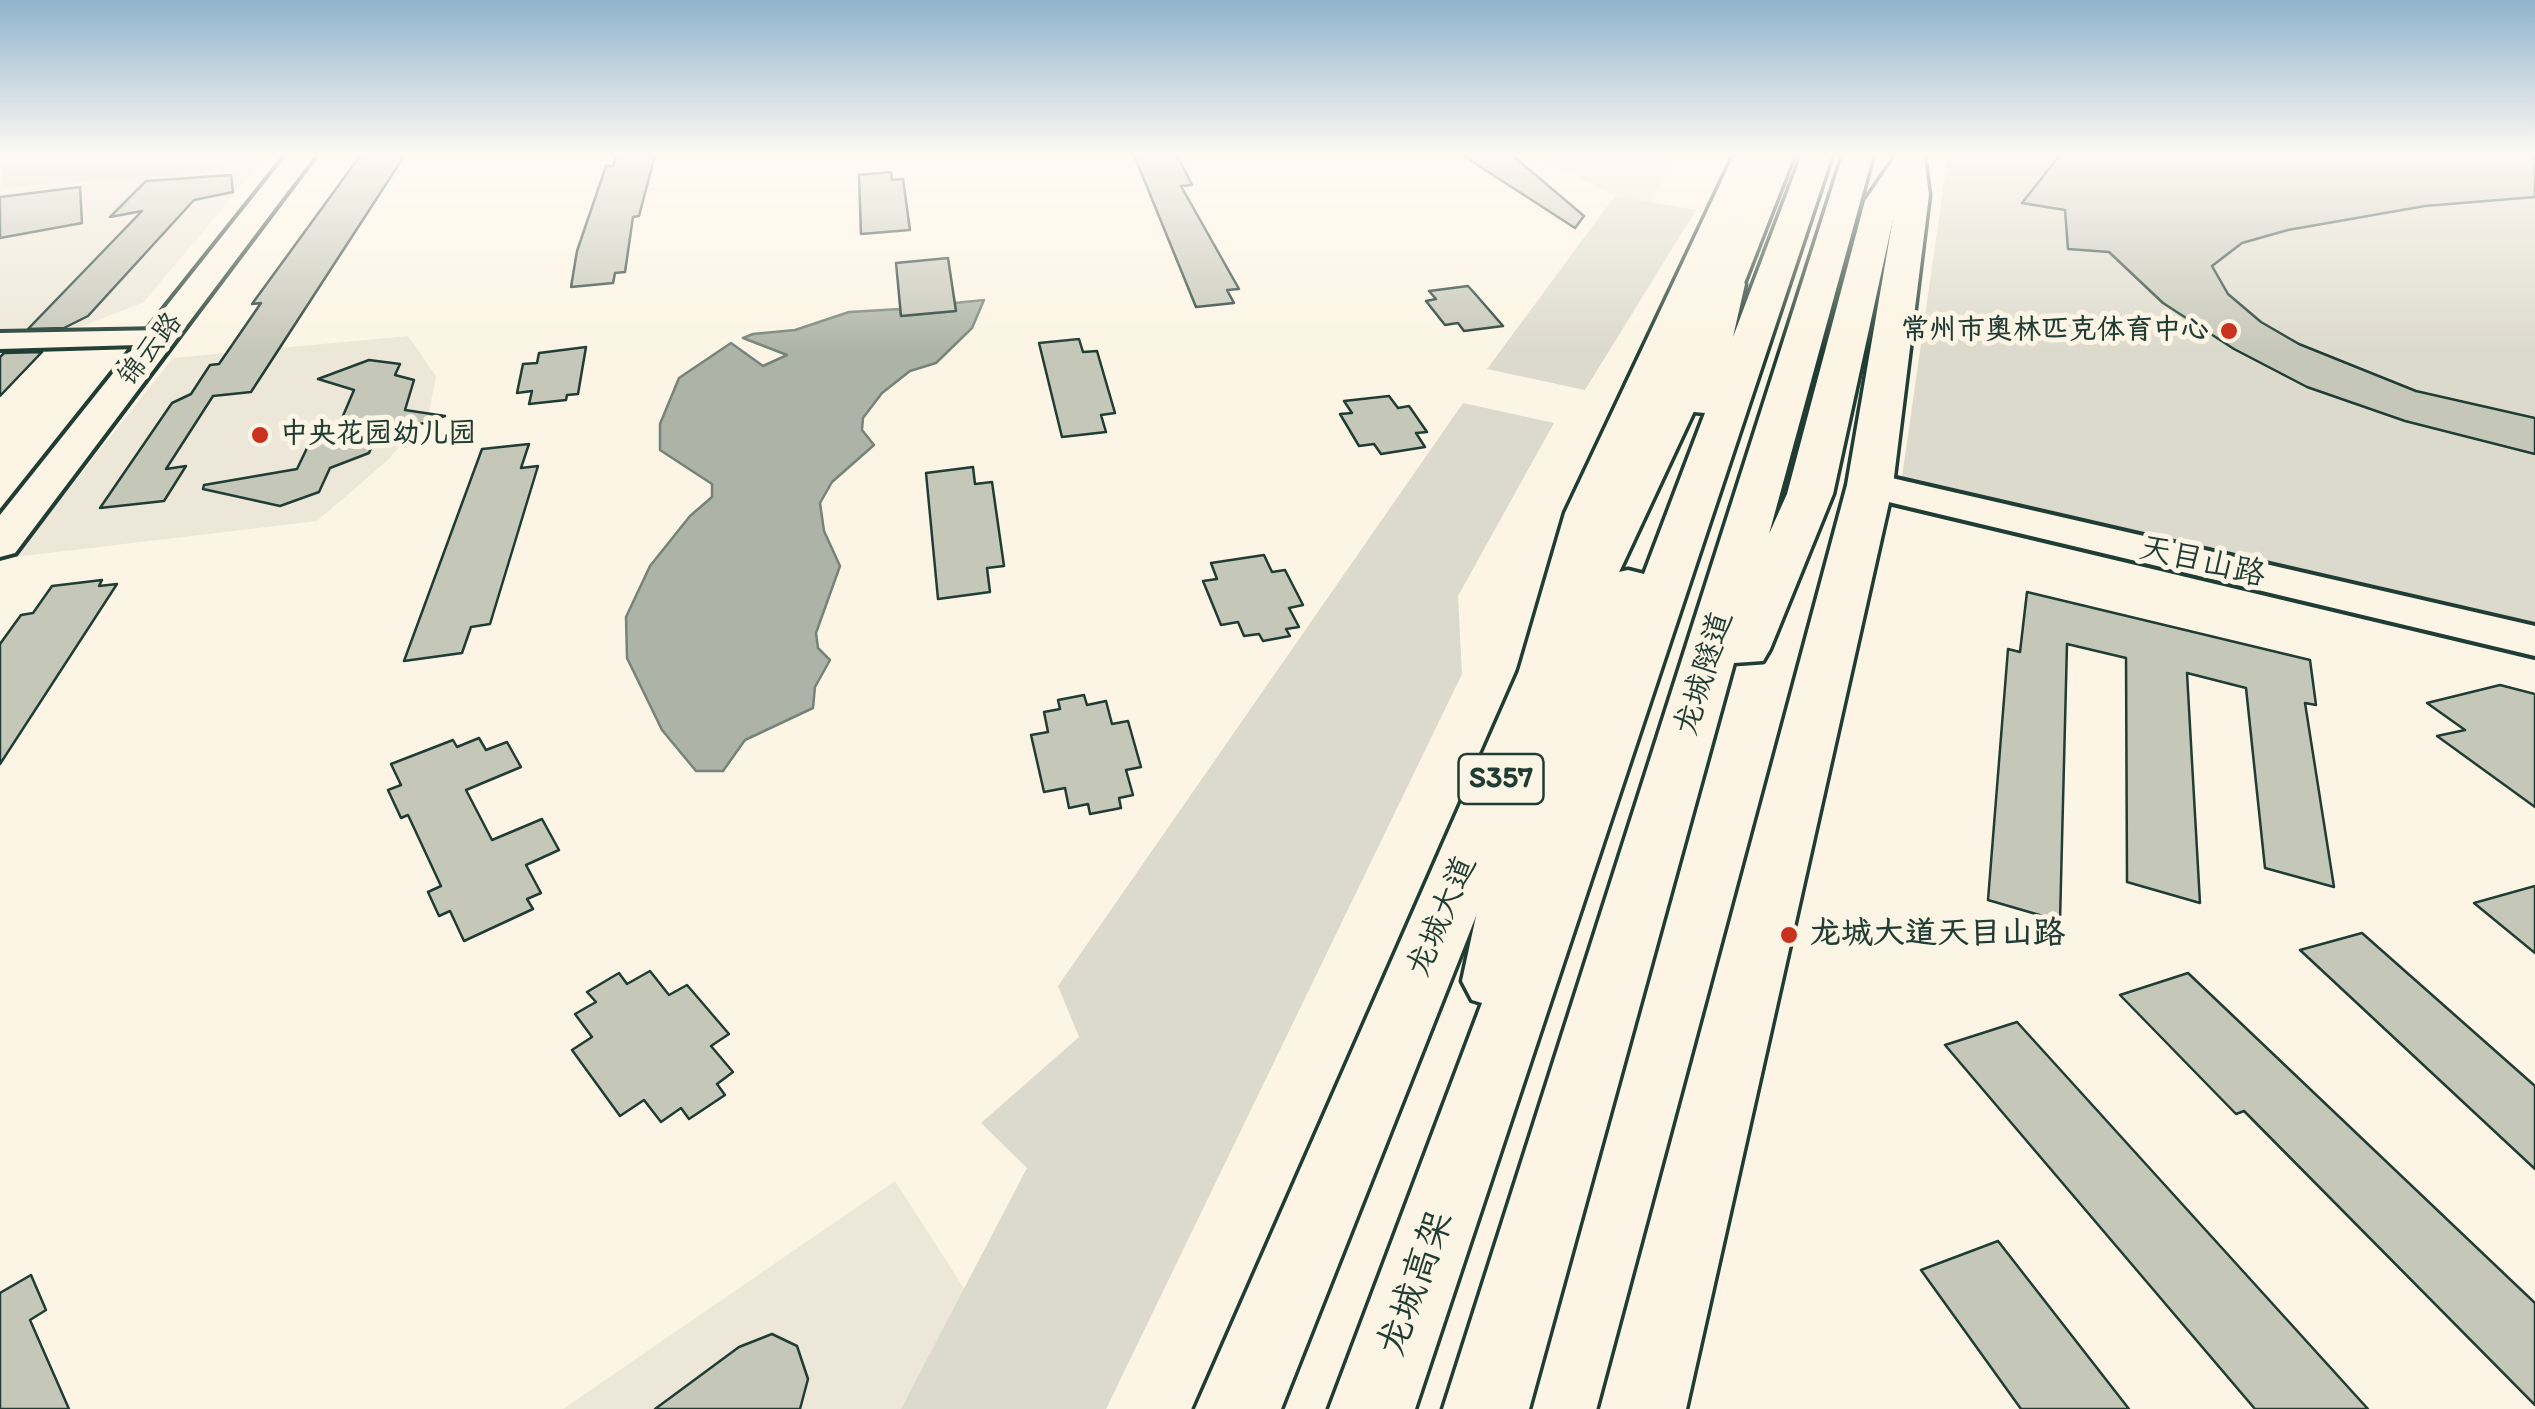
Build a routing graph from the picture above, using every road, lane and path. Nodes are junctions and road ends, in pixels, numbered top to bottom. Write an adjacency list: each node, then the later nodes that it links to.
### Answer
1 (251, 221): 8 (street, 锦云路)
2 (1719, 221): 13 (main road)
3 (1752, 221): 7 (main road, 龙城大道 / S357)
4 (1795, 221): 14 (main road, 龙城隧道)
5 (1876, 221): 17 (main road)
6 (1909, 221): 10 (main road)
7 (1727, 284): 13 (main road, 龙城大道 / S357); 14 (main road)
8 (162, 338): 9 (street); 11 (street, 锦云路)
9 (0, 341)
10 (1870, 485): 12 (street, 天目山路); 18 (main road)
11 (0, 544)
12 (2535, 640)
13 (1546, 671): 15 (main road, 龙城大道 / S357)
14 (1462, 1160): 16 (main road, 龙城高架)
15 (1238, 1409)
16 (1372, 1409)
17 (1486, 1409)
18 (1643, 1409)

